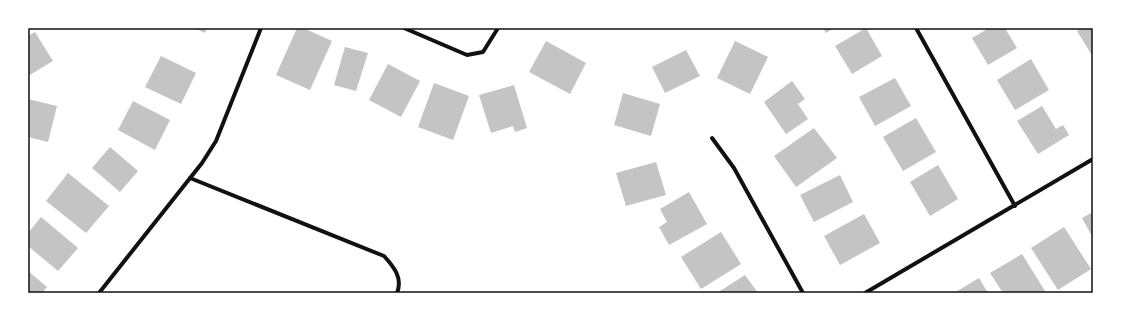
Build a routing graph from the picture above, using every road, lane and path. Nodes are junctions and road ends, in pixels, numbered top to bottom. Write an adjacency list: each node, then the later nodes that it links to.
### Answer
1 (261, 28): 7 (street)
2 (404, 28): 3 (street)
3 (498, 28)
4 (916, 28): 8 (street)
5 (712, 138): 11 (street)
6 (1093, 159): 8 (street)
7 (190, 178): 9 (street); 10 (street)
8 (1015, 206): 12 (street)
9 (99, 293)
10 (397, 293)
11 (803, 293)
12 (865, 293)

